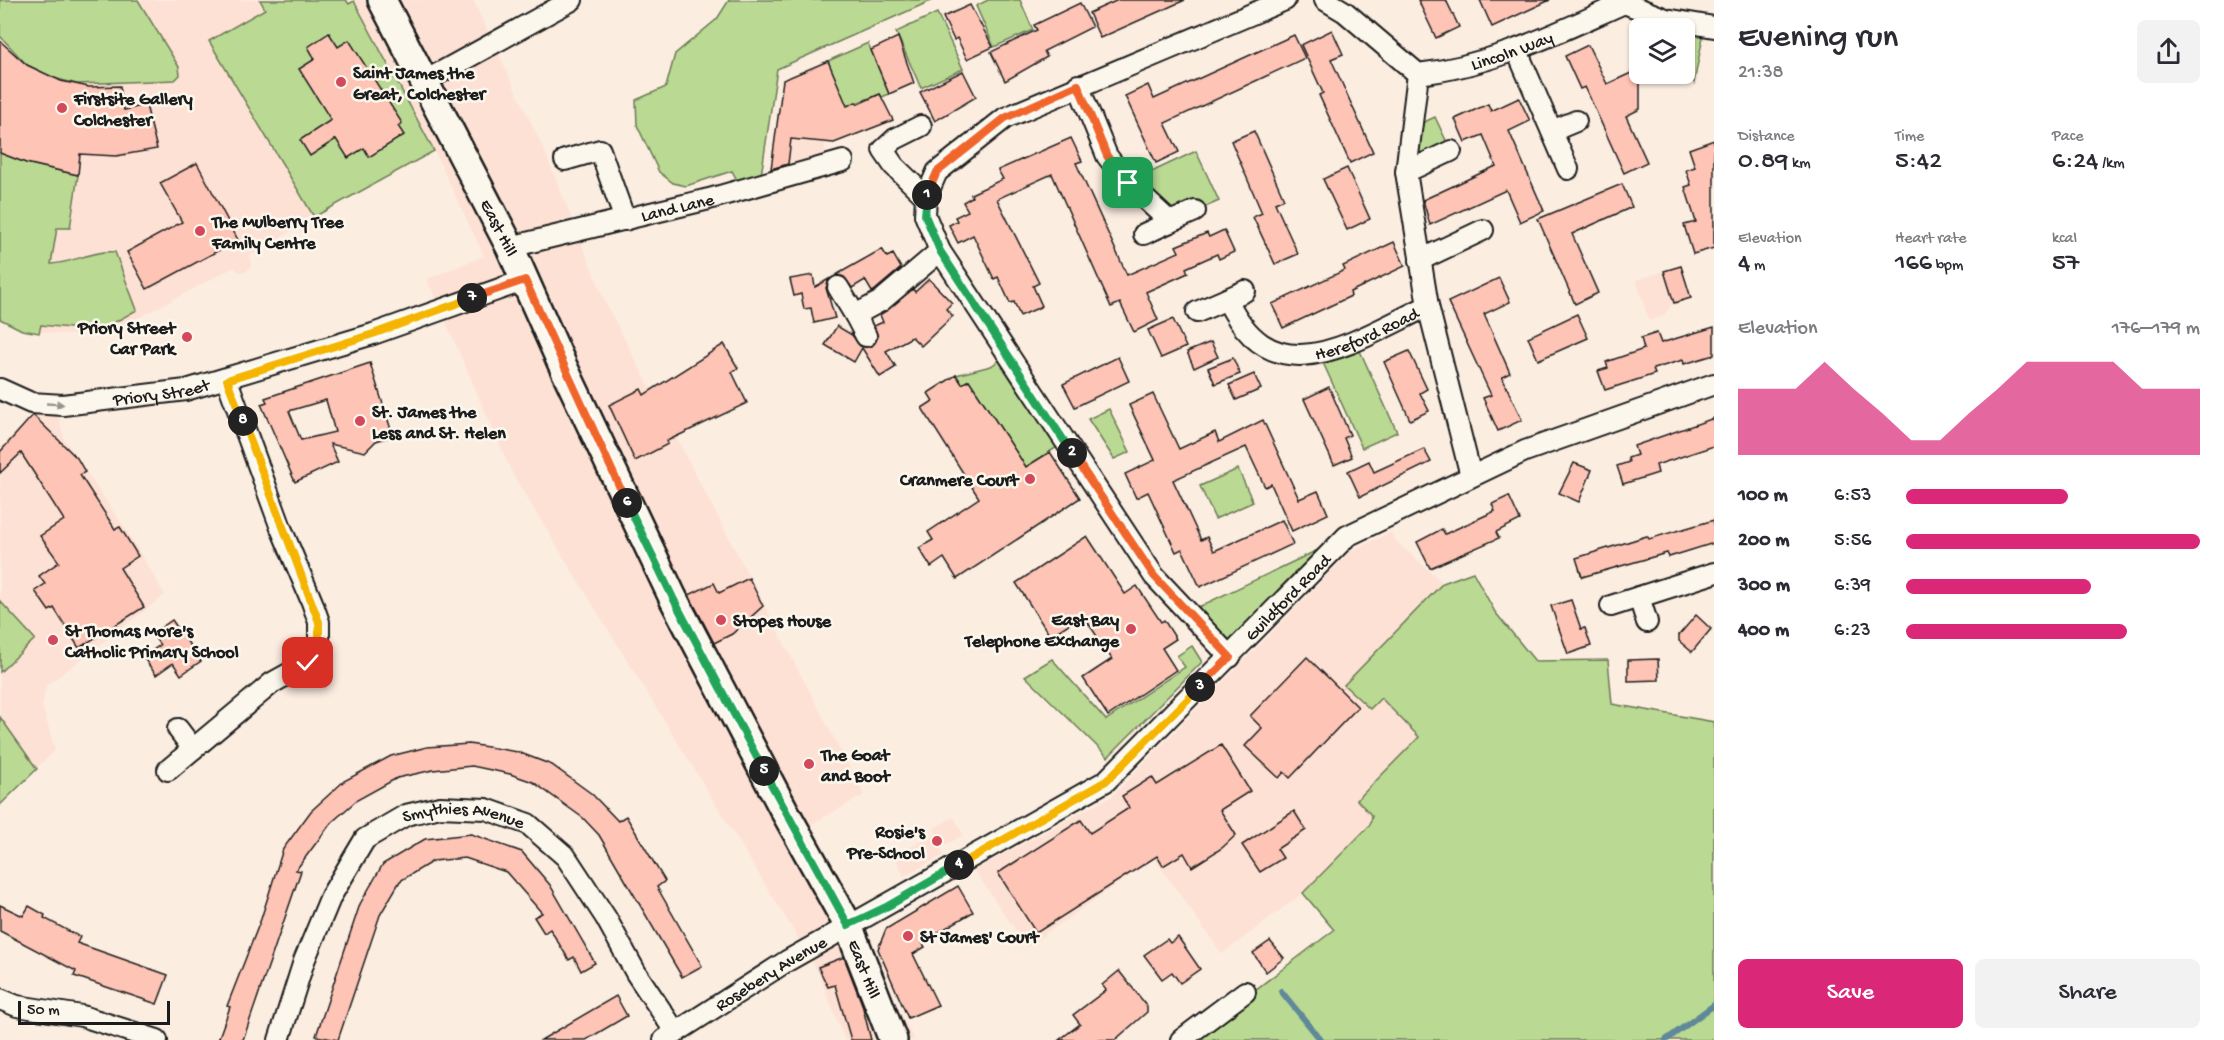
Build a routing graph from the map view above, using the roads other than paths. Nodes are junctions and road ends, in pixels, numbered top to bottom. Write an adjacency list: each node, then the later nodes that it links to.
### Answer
1 (382, 0): 9 (street, East Hill)
2 (572, 0): 9 (street)
3 (1285, 0): 10 (street)
4 (1325, 0): 8 (street)
5 (1623, 2): 6 (street, Lincoln Way); 7 (street, Lincoln Way)
6 (1714, 27)
7 (1517, 51): 8 (street, Lincoln Way); 13 (street)
8 (1418, 74): 18 (street)
9 (425, 81): 25 (street, East Hill)
10 (1078, 85): 19 (street); 22 (street)
11 (1576, 121): 13 (street)
12 (921, 126): 19 (street)
13 (1551, 131): 17 (street)
14 (1451, 151): 18 (street)
15 (565, 160): 21 (street)
16 (843, 161): 21 (street, Land Lane)
17 (1568, 169)
18 (1406, 172): 27 (street)
19 (926, 197): 26 (street)
20 (1196, 211): 22 (street)
21 (625, 220): 25 (street, Land Lane)
22 (1170, 222): 24 (street)
23 (1483, 231): 27 (street)
24 (1144, 234)
25 (510, 247): 28 (street, East Hill)
26 (940, 251): 34 (street); 44 (street)
27 (1420, 260): 32 (street)
28 (525, 280): 36 (street, Priory Street); 48 (street, East Hill)
29 (838, 287): 34 (street)
30 (1245, 291): 31 (street)
31 (1227, 299): 32 (street, Hereford Road); 33 (street)
32 (1428, 306): 39 (street, Hereford Road)
33 (1197, 312)
34 (855, 315): 35 (street)
35 (866, 336)
36 (227, 380): 38 (street, Priory Street, one-way to 36); 46 (street)
37 (1714, 384): 39 (street, Guildford Road)
38 (0, 389)
39 (1471, 476): 44 (street, Guildford Road)
40 (1714, 573): 41 (street)
41 (1639, 597): 42 (street); 43 (street)
42 (1611, 606)
43 (1647, 622)
44 (1230, 657): 48 (street, Guildford Road)
45 (178, 729): 46 (street)
46 (193, 748): 47 (street)
47 (168, 770)
48 (848, 925): 51 (street, Rosebery Avenue); 54 (street, East Hill)
49 (1245, 992): 55 (street)
50 (0, 999): 52 (street)
51 (670, 1036): 53 (street, Smythies Avenue)
52 (157, 1040)
53 (279, 1040)
54 (893, 1040)
55 (1181, 1040)

